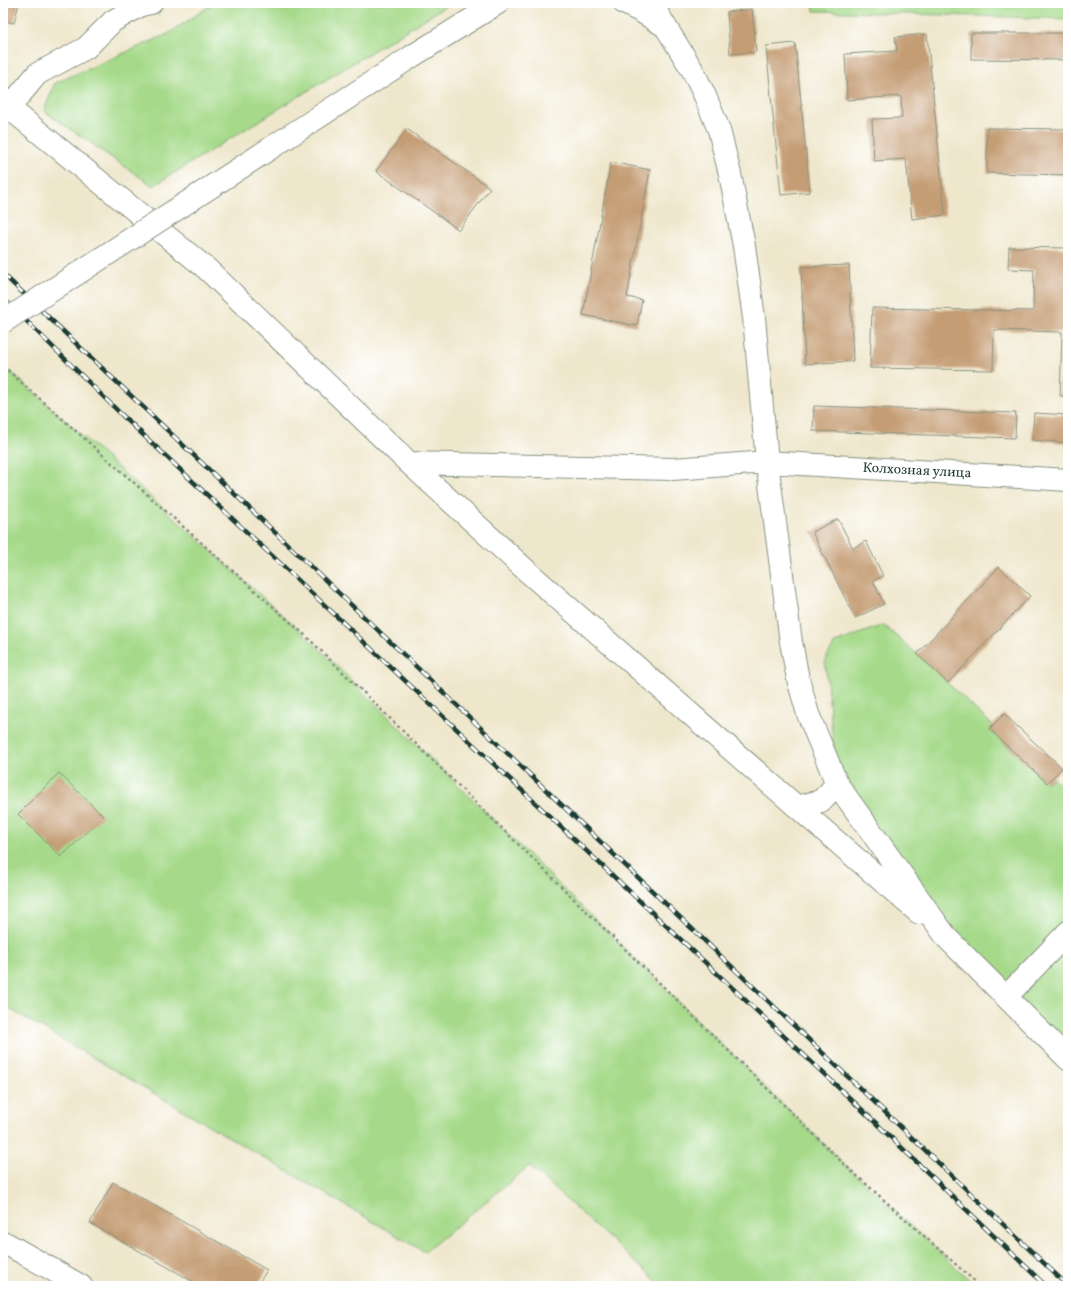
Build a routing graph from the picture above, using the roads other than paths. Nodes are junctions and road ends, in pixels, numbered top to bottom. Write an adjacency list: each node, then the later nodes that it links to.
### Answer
1 (151, 3): 6 (street)
2 (498, 3): 7 (street, bridge)
3 (624, 3): 5 (street)
4 (651, 3): 5 (street)
5 (666, 28): 8 (street)
6 (6, 105): 9 (street)
7 (3, 322)
8 (767, 462): 9 (street, Колхозная улица); 10 (street, Колхозная улица); 11 (street)
9 (409, 463): 12 (street)
10 (1068, 480)
11 (837, 784): 12 (street); 14 (street)
12 (797, 808): 14 (street)
13 (1068, 932): 15 (street)
14 (947, 938): 15 (street)
15 (1006, 997): 16 (street)
16 (1068, 1059)
17 (3, 1244): 18 (street)
18 (81, 1286)

